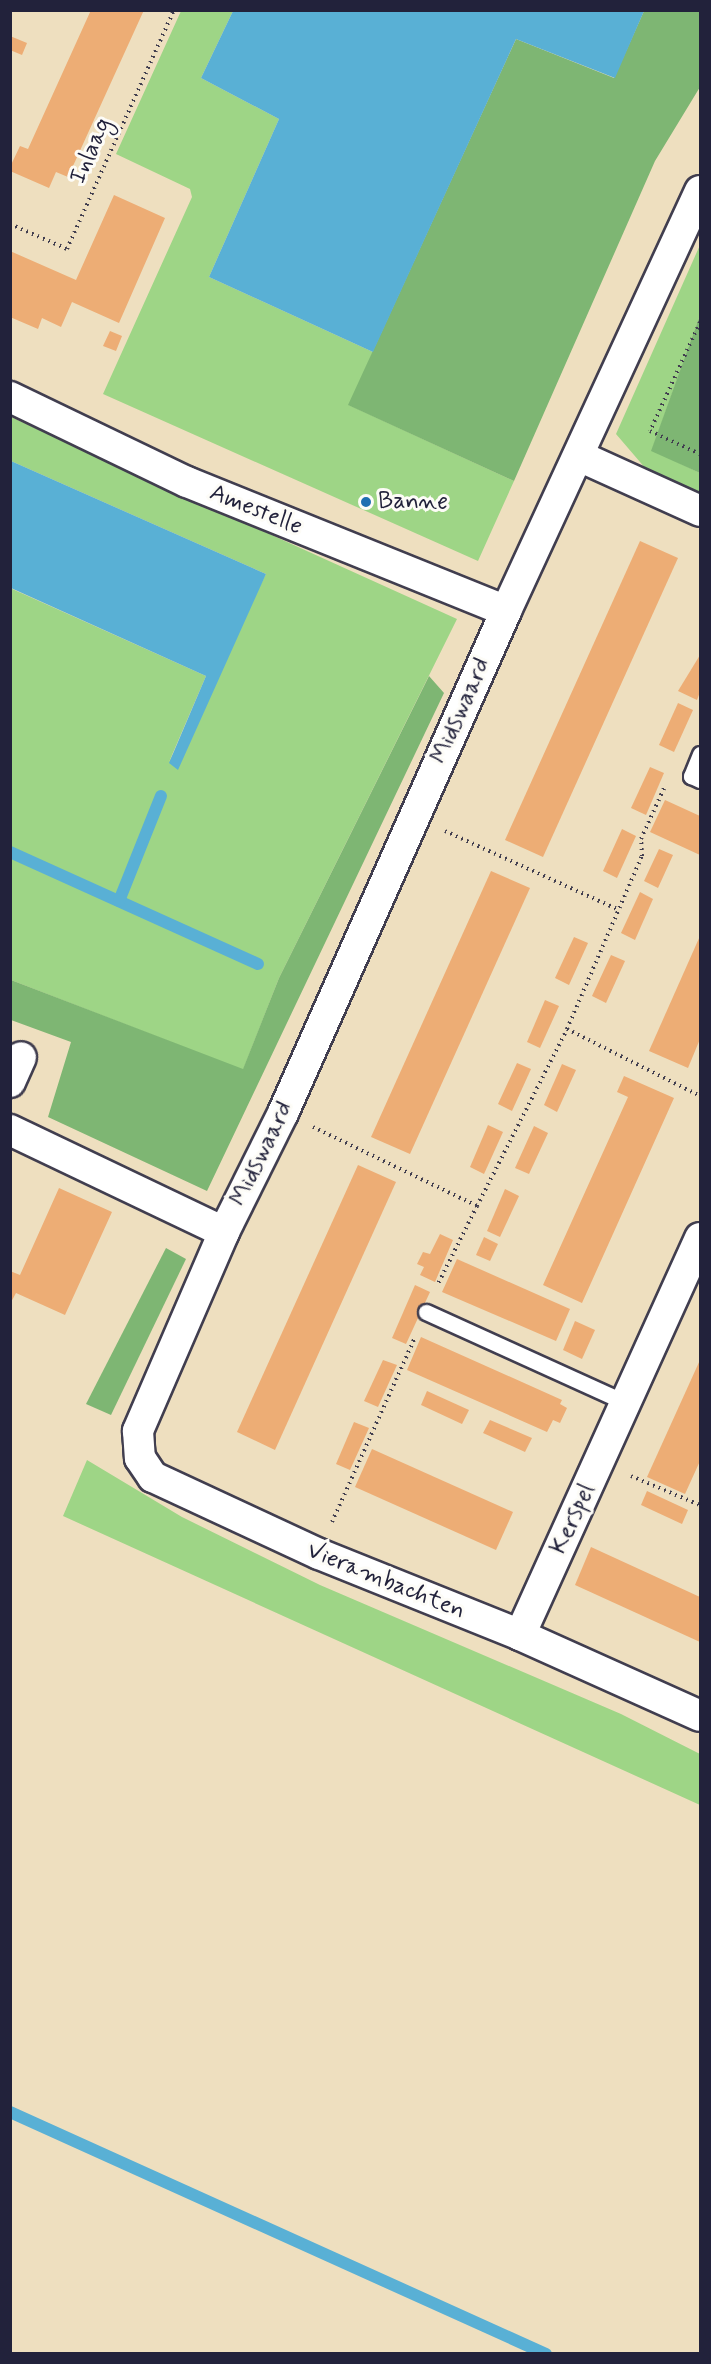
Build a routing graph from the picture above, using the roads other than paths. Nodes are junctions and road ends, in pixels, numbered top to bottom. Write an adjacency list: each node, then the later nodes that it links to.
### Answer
1 (700, 191): 3 (street, Midswaard)
2 (10, 398): 5 (street, Amestelle)
3 (579, 456): 4 (street); 5 (street, Midswaard)
4 (700, 511)
5 (506, 611): 9 (street, Midswaard)
6 (700, 754): 7 (lane)
7 (696, 778)
8 (10, 1130): 9 (street, Midswaard)
9 (224, 1232): 13 (street, Midswaard)
10 (700, 1238): 11 (street, Kerspel)
11 (690, 1292): 14 (street, Kerspel)
12 (426, 1311): 14 (lane)
13 (150, 1396): 15 (street, Vierambachten)
14 (627, 1403): 15 (street, Kerspel)
15 (520, 1635): 16 (street, Vierambachten)
16 (700, 1716)

